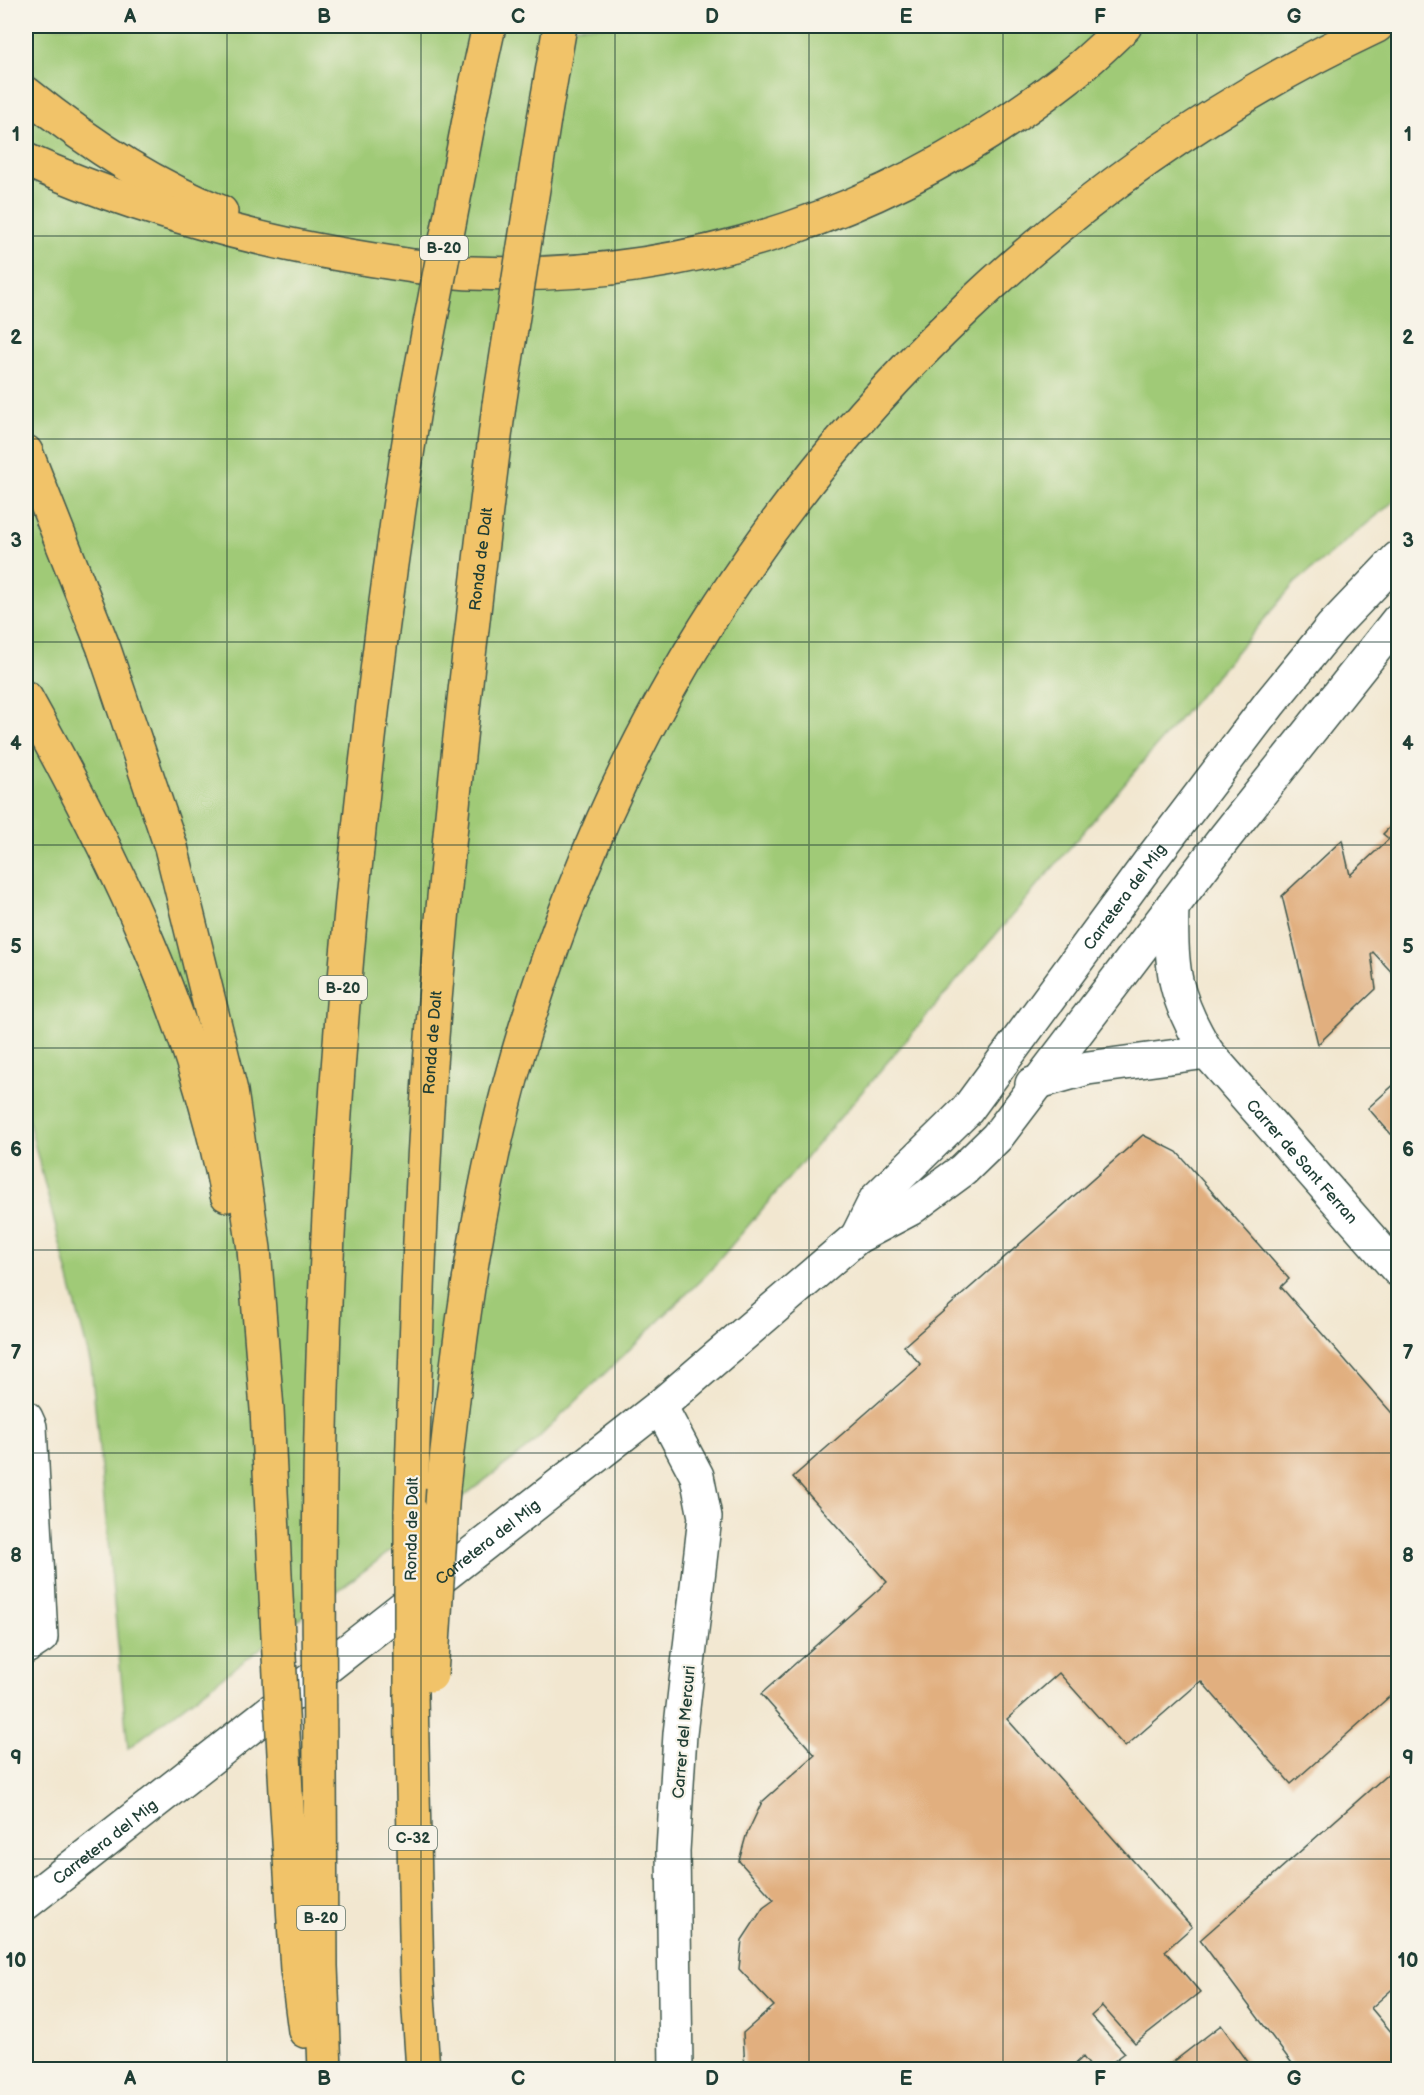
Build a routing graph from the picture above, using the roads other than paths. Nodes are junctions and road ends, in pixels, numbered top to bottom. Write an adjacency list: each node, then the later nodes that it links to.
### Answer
1 (489, 26): 25 (highway, B-20, bridge)
2 (560, 26): 22 (highway, Ronda de Dalt / C-32, bridge)
3 (1125, 26): 7 (highway)
4 (1377, 26): 22 (highway, bridge)
5 (26, 93): 7 (highway)
6 (26, 160): 7 (highway)
7 (334, 255)
8 (26, 452): 20 (highway)
9 (1398, 558): 15 (street, Carretera del Mig)
10 (1398, 620): 12 (street, Carretera del Mig)
11 (26, 698): 20 (highway)
12 (1172, 906): 13 (street, Carrer de Sant Ferran); 14 (street, Carretera del Mig)
13 (1207, 1052): 14 (street); 17 (street, Carrer de Sant Ferran)
14 (1038, 1082): 15 (street); 16 (street, Carretera del Mig)
15 (967, 1110): 16 (street, Carretera del Mig)
16 (857, 1237): 18 (street, Carretera del Mig)
17 (1398, 1270)
18 (660, 1406): 23 (street, Carretera del Mig); 27 (street, Carrer del Mercuri)
19 (26, 1418): 21 (street)
20 (270, 1513): 24 (highway, bridge)
21 (26, 1647)
22 (421, 1685): 26 (highway, Ronda de Dalt / C-32)
23 (26, 1903)
24 (311, 2070)
25 (326, 2070)
26 (423, 2070)
27 (676, 2070)

